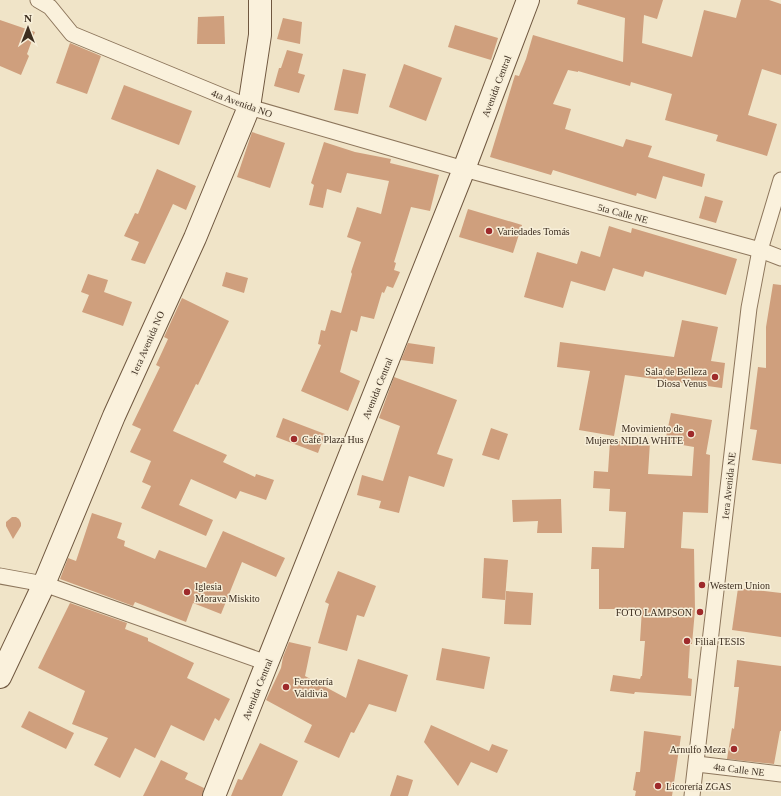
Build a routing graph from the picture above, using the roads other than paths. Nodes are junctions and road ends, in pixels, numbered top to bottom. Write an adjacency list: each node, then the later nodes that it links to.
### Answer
1 (38, 0): 4 (street, 4ta Avenida NO)
2 (260, 0): 4 (street, 1era Avenida NO)
3 (528, 0): 5 (street, Avenida Central)
4 (249, 108): 5 (street, 4ta Avenida NO); 10 (street, 1era Avenida NO)
5 (464, 170): 7 (street, 5ta Calle NE); 11 (street, Avenida Central)
6 (781, 180): 7 (street, 1era Avenida NE)
7 (760, 250): 8 (street, 5ta Calle NE); 13 (street, 1era Avenida NE)
8 (781, 258)
9 (0, 576): 10 (street)
10 (44, 584): 11 (street); 12 (street, 1era Avenida NO)
11 (268, 663): 15 (street, Avenida Central)
12 (0, 677)
13 (697, 764): 14 (street, 4ta Calle NE); 16 (street, 1era Avenida NE)
14 (781, 774)
15 (214, 796)
16 (692, 796)

